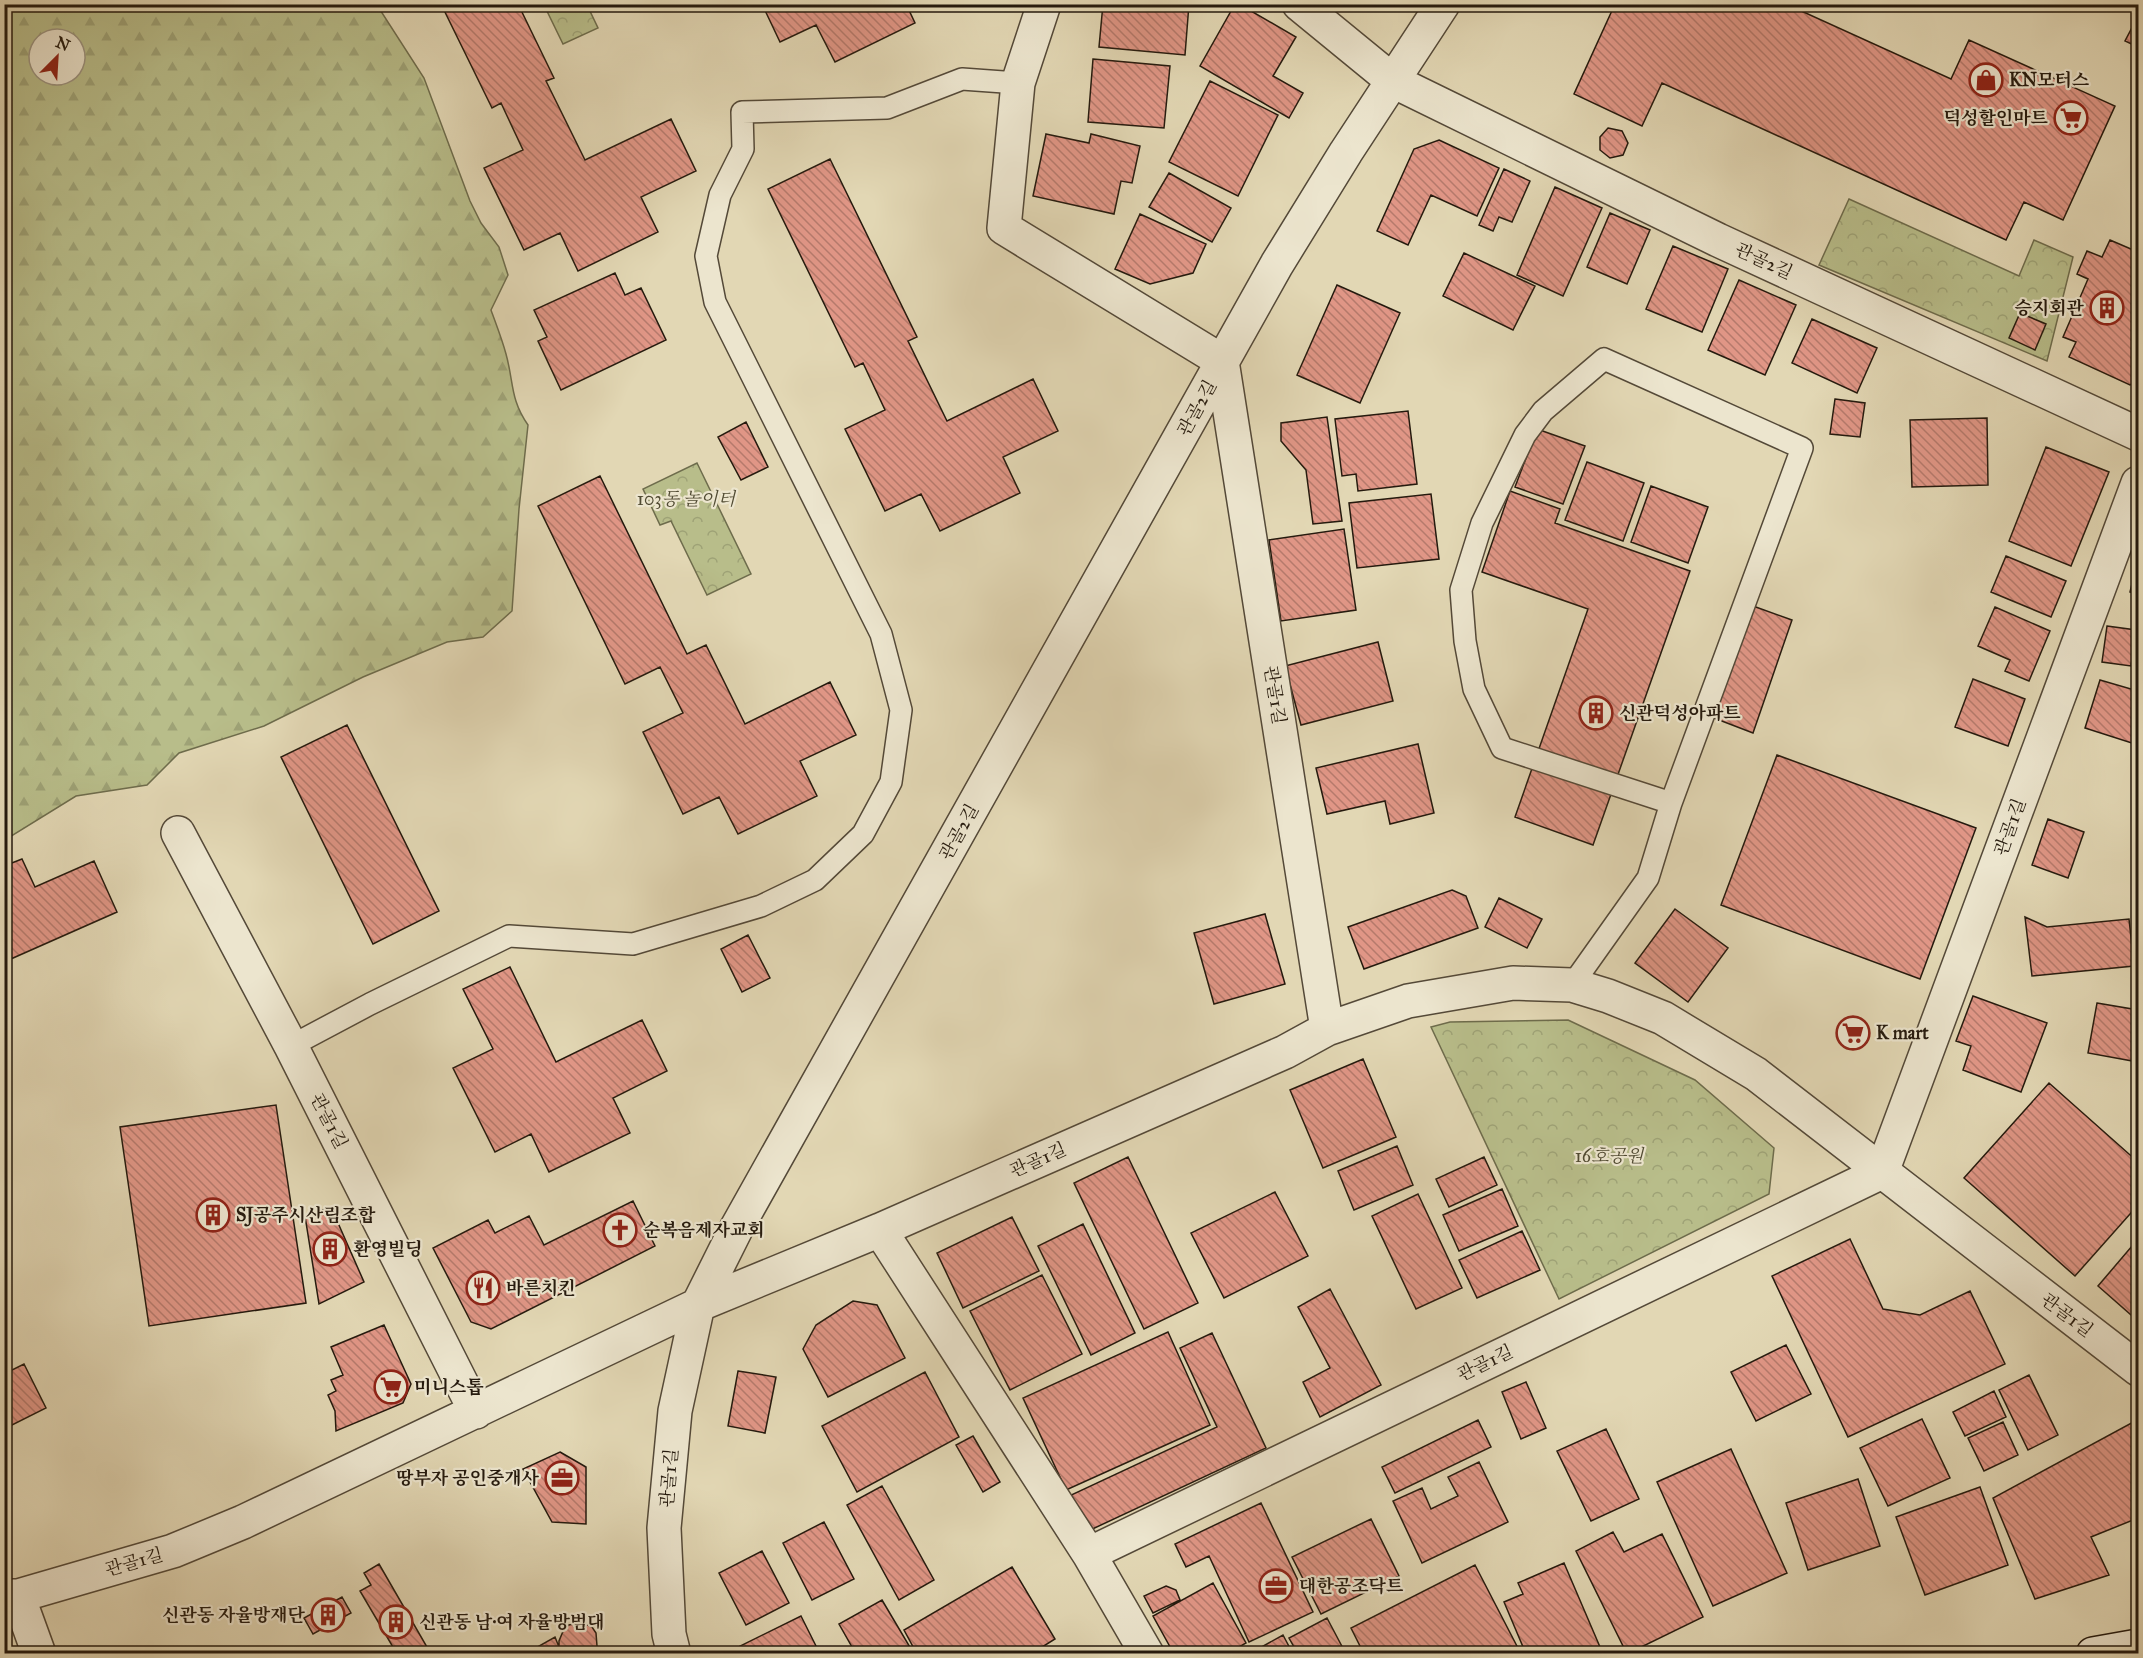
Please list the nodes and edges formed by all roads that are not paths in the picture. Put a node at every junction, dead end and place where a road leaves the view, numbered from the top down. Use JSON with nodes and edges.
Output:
{"nodes":[{"id":1,"x":1044,"y":4,"type":"edge"},
{"id":2,"x":1299,"y":4,"type":"edge"},
{"id":3,"x":1443,"y":4,"type":"edge"},
{"id":4,"x":1393,"y":81,"type":"junction"},
{"id":5,"x":1018,"y":83,"type":"junction"},
{"id":6,"x":1222,"y":361,"type":"junction"},
{"id":7,"x":2139,"y":434,"type":"edge"},
{"id":8,"x":2139,"y":483,"type":"edge"},
{"id":9,"x":1671,"y":803,"type":"junction"},
{"id":10,"x":178,"y":833,"type":"dead end"},
{"id":11,"x":1572,"y":985,"type":"junction"},
{"id":12,"x":1327,"y":1029,"type":"junction"},
{"id":13,"x":291,"y":1046,"type":"junction"},
{"id":14,"x":1882,"y":1172,"type":"junction"},
{"id":15,"x":880,"y":1230,"type":"junction"},
{"id":16,"x":698,"y":1305,"type":"junction"},
{"id":17,"x":2139,"y":1369,"type":"edge"},
{"id":18,"x":476,"y":1412,"type":"junction"},
{"id":19,"x":1089,"y":1554,"type":"junction"},
{"id":20,"x":11,"y":1596,"type":"edge"},
{"id":21,"x":2139,"y":1646,"type":"edge"},
{"id":22,"x":39,"y":1653,"type":"edge"},
{"id":23,"x":674,"y":1653,"type":"edge"},
{"id":24,"x":1147,"y":1653,"type":"edge"},
{"id":25,"x":2093,"y":1653,"type":"edge"}],
"edges":[{"from":1,"to":5,"type":"street","name":"관골2길"},
{"from":2,"to":4,"type":"street","name":"관골2길"},
{"from":3,"to":4,"type":"street","name":"관골2길"},
{"from":4,"to":6,"type":"street","name":"관골2길"},
{"from":4,"to":7,"type":"street","name":"관골2길"},
{"from":5,"to":6,"type":"street","name":"관골2길"},
{"from":5,"to":13,"type":"lane"},
{"from":6,"to":12,"type":"street","name":"관골1길"},
{"from":6,"to":16,"type":"street","name":"관골2길"},
{"from":8,"to":14,"type":"street","name":"관골1길"},
{"from":9,"to":9,"type":"lane"},
{"from":9,"to":11,"type":"lane"},
{"from":10,"to":13,"type":"street","name":"관골1길"},
{"from":11,"to":12,"type":"street","name":"관골1길"},
{"from":11,"to":14,"type":"street","name":"관골1길"},
{"from":12,"to":15,"type":"street","name":"관골1길"},
{"from":13,"to":18,"type":"street","name":"관골1길"},
{"from":14,"to":17,"type":"street","name":"관골1길"},
{"from":14,"to":19,"type":"street","name":"관골1길"},
{"from":15,"to":16,"type":"street","name":"관골1길"},
{"from":15,"to":19,"type":"street"},
{"from":16,"to":18,"type":"street","name":"관골1길"},
{"from":16,"to":23,"type":"street","name":"관골1길"},
{"from":18,"to":20,"type":"street","name":"관골1길"},
{"from":19,"to":24,"type":"street"},
{"from":20,"to":22,"type":"street","name":"관골1길"},
{"from":21,"to":25,"type":"street"}]}
